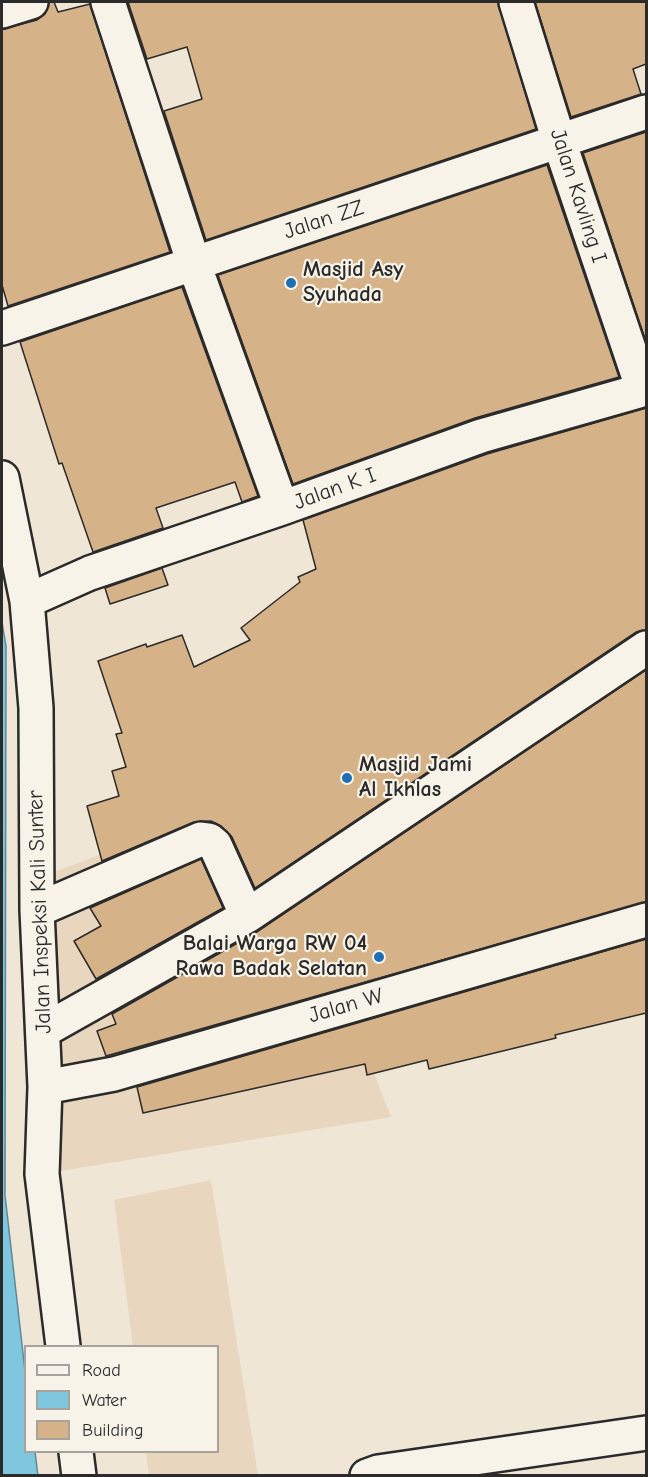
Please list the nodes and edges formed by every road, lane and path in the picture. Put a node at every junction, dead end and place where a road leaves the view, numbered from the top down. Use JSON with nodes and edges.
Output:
{"nodes":[{"id":1,"x":31,"y":2,"type":"edge"},
{"id":2,"x":108,"y":2,"type":"edge"},
{"id":3,"x":516,"y":2,"type":"edge"},
{"id":4,"x":2,"y":11,"type":"edge"},
{"id":5,"x":646,"y":112,"type":"edge"},
{"id":6,"x":559,"y":141,"type":"junction"},
{"id":7,"x":194,"y":264,"type":"junction"},
{"id":8,"x":2,"y":328,"type":"edge"},
{"id":9,"x":645,"y":389,"type":"edge"},
{"id":10,"x":2,"y":478,"type":"edge"},
{"id":11,"x":282,"y":508,"type":"junction"},
{"id":12,"x":27,"y":601,"type":"junction"},
{"id":13,"x":646,"y":648,"type":"edge"},
{"id":14,"x":37,"y":910,"type":"junction"},
{"id":15,"x":248,"y":916,"type":"junction"},
{"id":16,"x":646,"y":920,"type":"edge"},
{"id":17,"x":43,"y":1030,"type":"junction"},
{"id":18,"x":45,"y":1087,"type":"junction"},
{"id":19,"x":63,"y":1345,"type":"edge"},
{"id":20,"x":646,"y":1433,"type":"edge"},
{"id":21,"x":76,"y":1453,"type":"edge"},
{"id":22,"x":79,"y":1476,"type":"edge"},
{"id":23,"x":367,"y":1476,"type":"edge"}],
"edges":[{"from":1,"to":4,"type":"street"},
{"from":2,"to":7,"type":"street"},
{"from":3,"to":6,"type":"street","name":"Jalan Kavling I"},
{"from":5,"to":6,"type":"street","name":"Jalan ZZ"},
{"from":6,"to":7,"type":"street","name":"Jalan ZZ"},
{"from":6,"to":9,"type":"street","name":"Jalan Kavling I"},
{"from":7,"to":8,"type":"street","name":"Jalan ZZ"},
{"from":7,"to":11,"type":"street"},
{"from":9,"to":11,"type":"street","name":"Jalan K I"},
{"from":10,"to":12,"type":"street","name":"Jalan Inspeksi Kali Sunter"},
{"from":11,"to":12,"type":"street","name":"Jalan K I"},
{"from":12,"to":14,"type":"street","name":"Jalan Inspeksi Kali Sunter"},
{"from":13,"to":15,"type":"street"},
{"from":14,"to":15,"type":"street"},
{"from":14,"to":17,"type":"street","name":"Jalan Inspeksi Kali Sunter"},
{"from":15,"to":17,"type":"street"},
{"from":16,"to":18,"type":"street","name":"Jalan W"},
{"from":17,"to":18,"type":"street","name":"Jalan Inspeksi Kali Sunter"},
{"from":18,"to":19,"type":"street","name":"Jalan Inspeksi Kali Sunter"},
{"from":20,"to":23,"type":"street"},
{"from":21,"to":22,"type":"street"}]}
